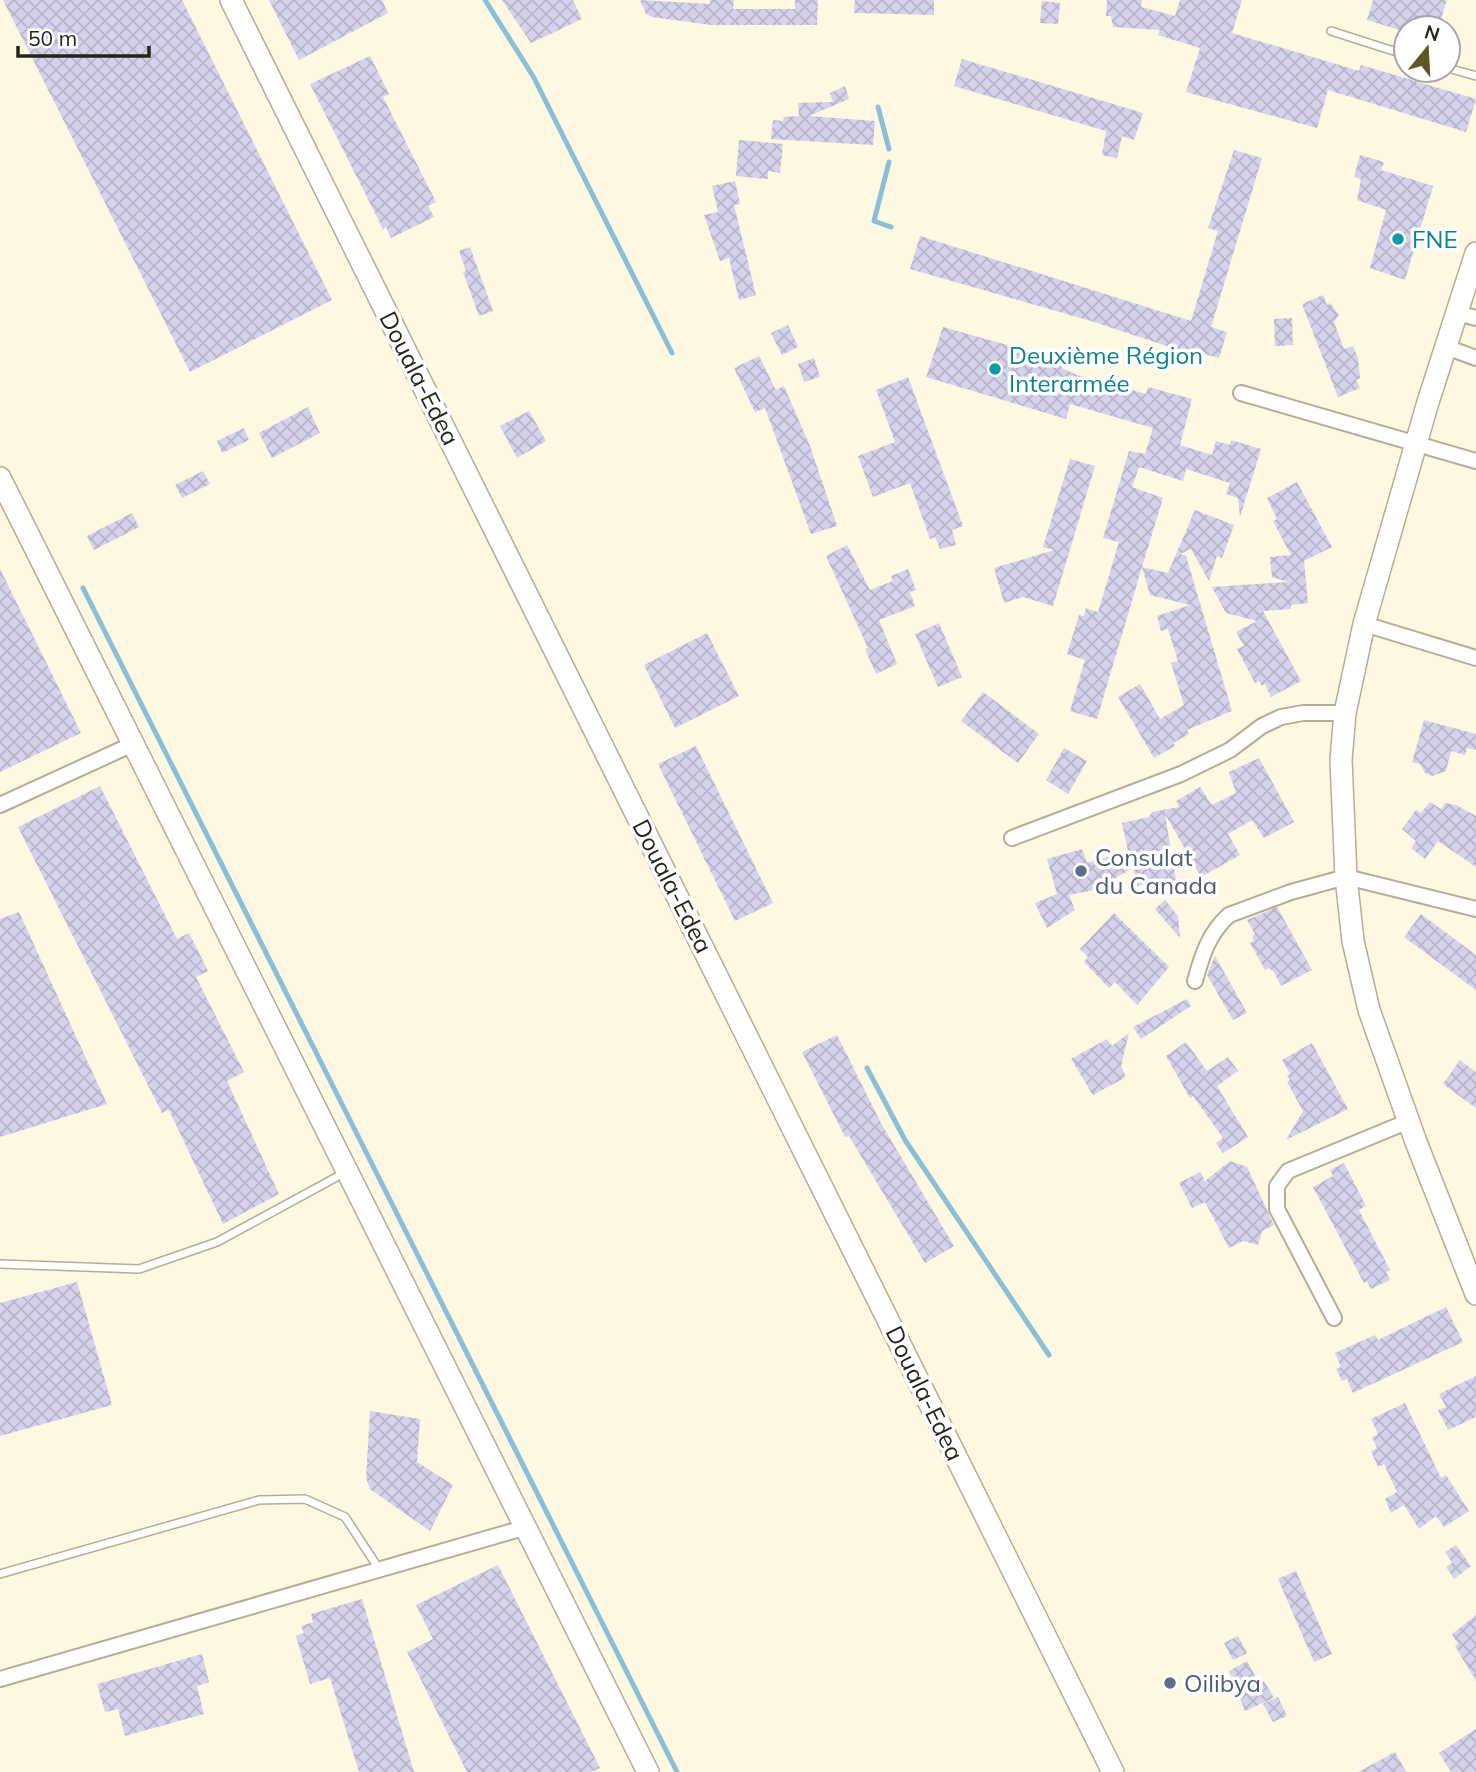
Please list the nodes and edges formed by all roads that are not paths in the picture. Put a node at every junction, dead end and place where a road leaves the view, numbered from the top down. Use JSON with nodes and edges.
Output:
{"nodes":[{"id":1,"x":231,"y":0,"type":"edge"},
{"id":2,"x":1331,"y":31,"type":"dead end"},
{"id":3,"x":1392,"y":51,"type":"edge"},
{"id":4,"x":1476,"y":253,"type":"edge"},
{"id":5,"x":1472,"y":278,"type":"edge"},
{"id":6,"x":1466,"y":315,"type":"edge"},
{"id":7,"x":1446,"y":348,"type":"junction"},
{"id":8,"x":1476,"y":358,"type":"edge"},
{"id":9,"x":1241,"y":393,"type":"dead end"},
{"id":10,"x":1416,"y":445,"type":"junction"},
{"id":11,"x":1476,"y":461,"type":"edge"},
{"id":12,"x":0,"y":478,"type":"edge"},
{"id":13,"x":1364,"y":624,"type":"junction"},
{"id":14,"x":1476,"y":658,"type":"edge"},
{"id":15,"x":1345,"y":713,"type":"junction"},
{"id":16,"x":133,"y":744,"type":"junction"},
{"id":17,"x":0,"y":805,"type":"edge"},
{"id":18,"x":1012,"y":838,"type":"dead end"},
{"id":19,"x":1346,"y":877,"type":"junction"},
{"id":20,"x":1476,"y":909,"type":"edge"},
{"id":21,"x":1195,"y":981,"type":"dead end"},
{"id":22,"x":1409,"y":1121,"type":"junction"},
{"id":23,"x":348,"y":1171,"type":"junction"},
{"id":24,"x":0,"y":1264,"type":"edge"},
{"id":25,"x":1476,"y":1294,"type":"edge"},
{"id":26,"x":1334,"y":1318,"type":"dead end"},
{"id":27,"x":527,"y":1527,"type":"junction"},
{"id":28,"x":379,"y":1569,"type":"junction"},
{"id":29,"x":0,"y":1574,"type":"edge"},
{"id":30,"x":0,"y":1679,"type":"edge"},
{"id":31,"x":649,"y":1772,"type":"edge"},
{"id":32,"x":1113,"y":1772,"type":"edge"}],
"edges":[{"from":1,"to":32,"type":"main road","name":"Douala-Edea"},
{"from":2,"to":3,"type":"lane"},
{"from":4,"to":5,"type":"main road"},
{"from":5,"to":6,"type":"main road"},
{"from":6,"to":7,"type":"main road"},
{"from":7,"to":8,"type":"street"},
{"from":7,"to":10,"type":"main road"},
{"from":9,"to":10,"type":"street"},
{"from":10,"to":11,"type":"street"},
{"from":10,"to":13,"type":"main road"},
{"from":12,"to":16,"type":"main road"},
{"from":13,"to":14,"type":"street"},
{"from":13,"to":15,"type":"main road"},
{"from":15,"to":18,"type":"street"},
{"from":15,"to":19,"type":"main road"},
{"from":16,"to":17,"type":"street"},
{"from":16,"to":23,"type":"main road"},
{"from":19,"to":20,"type":"street"},
{"from":19,"to":21,"type":"street"},
{"from":19,"to":22,"type":"main road"},
{"from":22,"to":25,"type":"main road"},
{"from":22,"to":26,"type":"street"},
{"from":23,"to":24,"type":"lane"},
{"from":23,"to":27,"type":"main road"},
{"from":27,"to":28,"type":"street"},
{"from":27,"to":31,"type":"main road"},
{"from":28,"to":29,"type":"lane"},
{"from":28,"to":30,"type":"street"}]}
